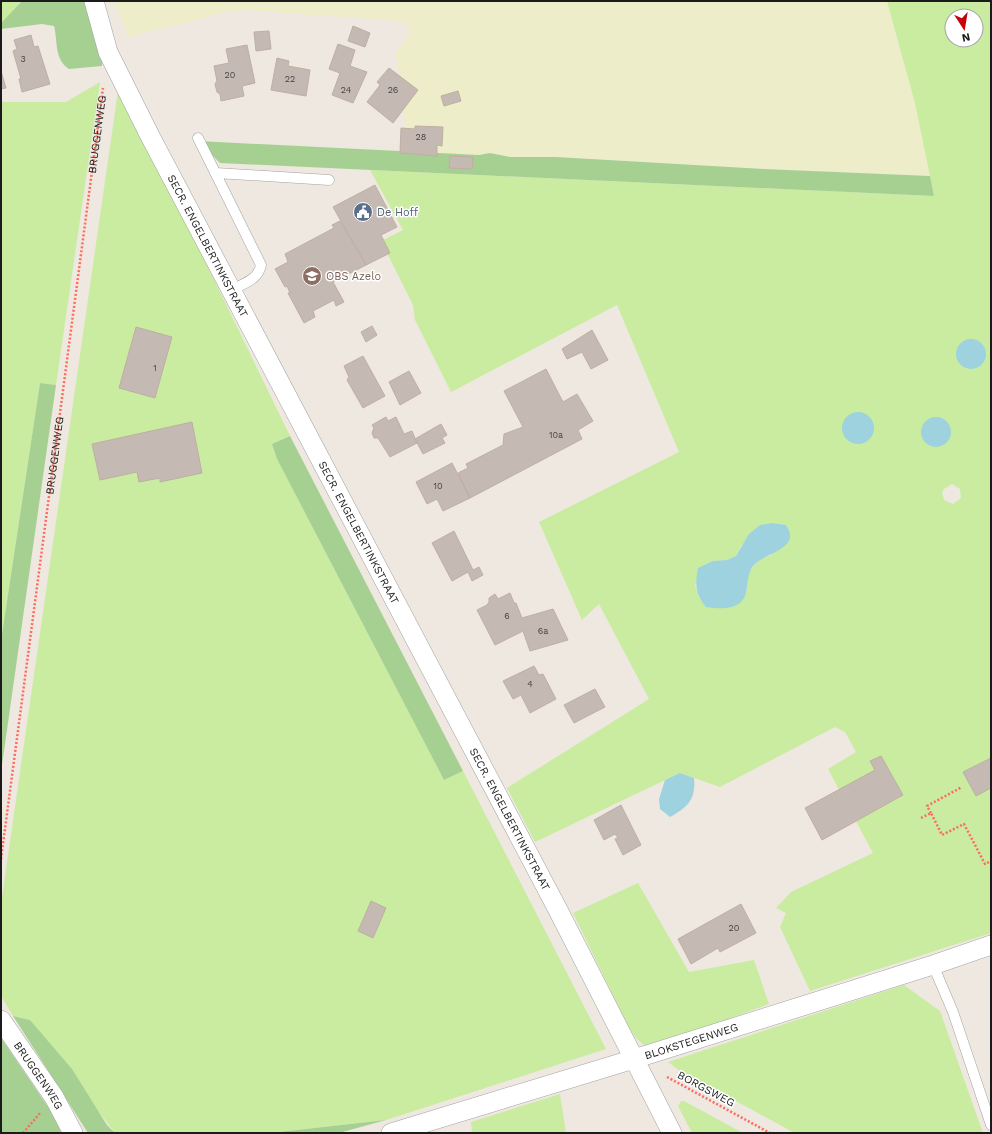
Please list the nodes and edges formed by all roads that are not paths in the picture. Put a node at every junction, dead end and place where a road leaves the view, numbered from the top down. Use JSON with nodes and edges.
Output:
{"nodes":[{"id":1,"x":94,"y":1,"type":"edge"},
{"id":2,"x":198,"y":138,"type":"dead end"},
{"id":3,"x":216,"y":173,"type":"junction"},
{"id":4,"x":329,"y":180,"type":"dead end"},
{"id":5,"x":232,"y":290,"type":"junction"},
{"id":6,"x":991,"y":945,"type":"edge"},
{"id":7,"x":933,"y":965,"type":"junction"},
{"id":8,"x":1,"y":1020,"type":"edge"},
{"id":9,"x":634,"y":1059,"type":"junction"},
{"id":10,"x":991,"y":1125,"type":"edge"},
{"id":11,"x":73,"y":1133,"type":"edge"},
{"id":12,"x":390,"y":1133,"type":"edge"},
{"id":13,"x":672,"y":1133,"type":"edge"}],
"edges":[{"from":1,"to":5,"type":"street","name":"SECR. ENGELBERTINKSTRAAT"},
{"from":2,"to":3,"type":"lane"},
{"from":3,"to":4,"type":"lane"},
{"from":3,"to":5,"type":"lane"},
{"from":5,"to":9,"type":"street","name":"SECR. ENGELBERTINKSTRAAT"},
{"from":6,"to":7,"type":"street","name":"BLOKSTEGENWEG"},
{"from":7,"to":9,"type":"street","name":"BLOKSTEGENWEG"},
{"from":7,"to":10,"type":"lane"},
{"from":8,"to":11,"type":"street","name":"BRUGGENWEG"},
{"from":9,"to":12,"type":"street","name":"BLOKSTEGENWEG"},
{"from":9,"to":13,"type":"street","name":"SECR. ENGELBERTINKSTRAAT"}]}
